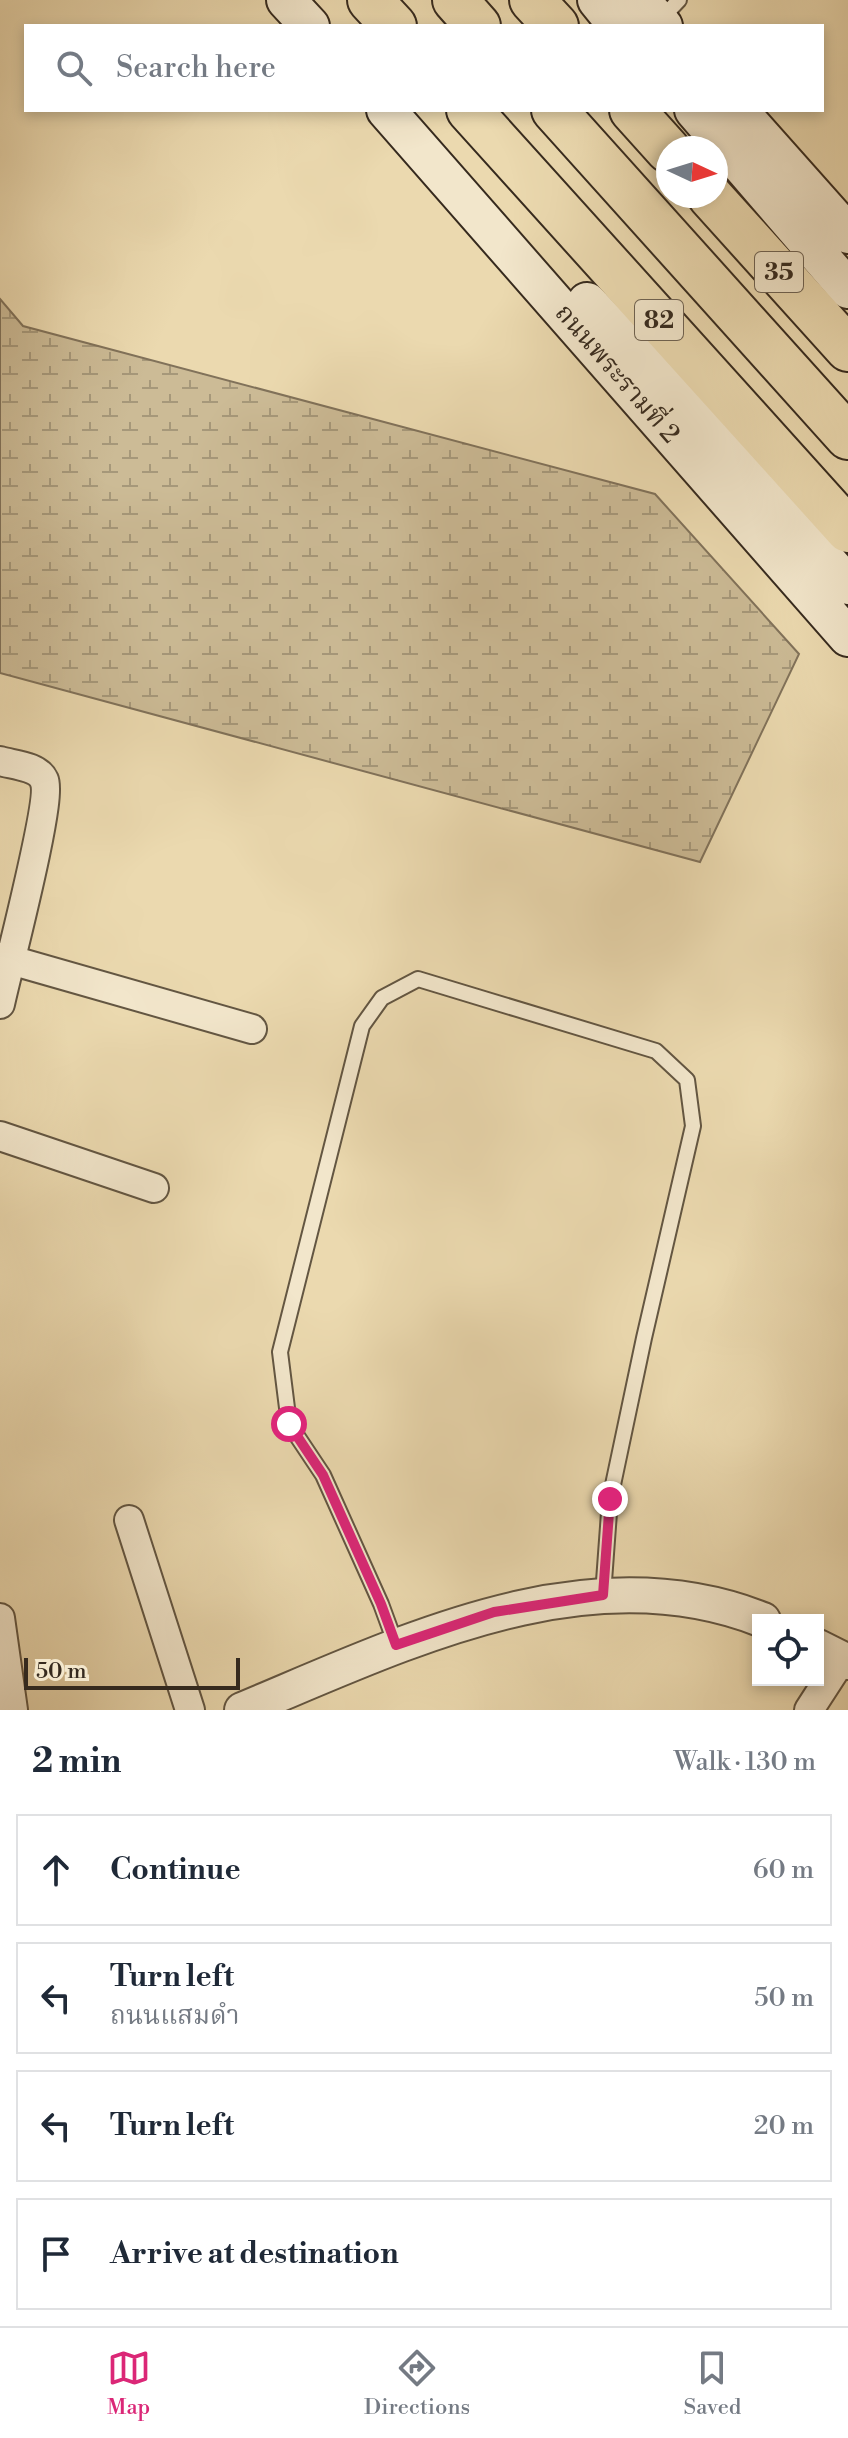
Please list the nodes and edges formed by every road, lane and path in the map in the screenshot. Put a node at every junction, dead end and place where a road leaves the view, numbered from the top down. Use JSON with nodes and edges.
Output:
{"nodes":[{"id":1,"x":286,"y":0,"type":"edge"},
{"id":2,"x":370,"y":0,"type":"edge"},
{"id":3,"x":382,"y":0,"type":"edge"},
{"id":4,"x":455,"y":0,"type":"edge"},
{"id":5,"x":532,"y":0,"type":"edge"},
{"id":6,"x":597,"y":0,"type":"edge"},
{"id":7,"x":308,"y":24,"type":"edge"},
{"id":8,"x":392,"y":24,"type":"edge"},
{"id":9,"x":403,"y":24,"type":"edge"},
{"id":10,"x":476,"y":24,"type":"edge"},
{"id":11,"x":554,"y":24,"type":"edge"},
{"id":12,"x":616,"y":24,"type":"edge"},
{"id":13,"x":388,"y":112,"type":"edge"},
{"id":14,"x":471,"y":112,"type":"edge"},
{"id":15,"x":483,"y":112,"type":"edge"},
{"id":16,"x":556,"y":112,"type":"edge"},
{"id":17,"x":634,"y":112,"type":"edge"},
{"id":18,"x":696,"y":112,"type":"edge"},
{"id":19,"x":740,"y":112,"type":"edge"},
{"id":20,"x":656,"y":137,"type":"edge"},
{"id":21,"x":417,"y":144,"type":"junction"},
{"id":22,"x":721,"y":208,"type":"edge"},
{"id":23,"x":848,"y":234,"type":"edge"},
{"id":24,"x":848,"y":289,"type":"edge"},
{"id":25,"x":848,"y":349,"type":"edge"},
{"id":26,"x":848,"y":437,"type":"edge"},
{"id":27,"x":848,"y":514,"type":"edge"},
{"id":28,"x":848,"y":530,"type":"edge"},
{"id":29,"x":848,"y":585,"type":"edge"},
{"id":30,"x":848,"y":637,"type":"edge"},
{"id":31,"x":0,"y":761,"type":"edge"},
{"id":32,"x":5,"y":958,"type":"edge"},
{"id":33,"x":0,"y":1004,"type":"edge"},
{"id":34,"x":252,"y":1029,"type":"dead end"},
{"id":35,"x":0,"y":1136,"type":"edge"},
{"id":36,"x":154,"y":1188,"type":"dead end"},
{"id":37,"x":129,"y":1520,"type":"dead end"},
{"id":38,"x":603,"y":1595,"type":"junction"},
{"id":39,"x":752,"y":1615,"type":"edge"},
{"id":40,"x":0,"y":1618,"type":"edge"},
{"id":41,"x":396,"y":1645,"type":"junction"},
{"id":42,"x":836,"y":1656,"type":"edge"},
{"id":43,"x":13,"y":1710,"type":"edge"},
{"id":44,"x":190,"y":1710,"type":"edge"},
{"id":45,"x":242,"y":1710,"type":"edge"},
{"id":46,"x":809,"y":1710,"type":"edge"}],
"edges":[{"from":1,"to":7,"type":"main road"},
{"from":2,"to":8,"type":"highway"},
{"from":3,"to":9,"type":"highway"},
{"from":4,"to":10,"type":"highway"},
{"from":5,"to":11,"type":"highway"},
{"from":6,"to":12,"type":"main road"},
{"from":13,"to":21,"type":"main road","name":"ถนนพระรามที่ 2"},
{"from":14,"to":28,"type":"highway","number":"82"},
{"from":15,"to":27,"type":"highway"},
{"from":16,"to":26,"type":"highway","number":"82"},
{"from":17,"to":20,"type":"highway"},
{"from":18,"to":24,"type":"main road"},
{"from":19,"to":23,"type":"main road"},
{"from":21,"to":29,"type":"main road"},
{"from":21,"to":30,"type":"main road","name":"ถนนพระรามที่ 2"},
{"from":22,"to":25,"type":"highway","number":"35"},
{"from":31,"to":32,"type":"street"},
{"from":32,"to":33,"type":"street"},
{"from":32,"to":34,"type":"street"},
{"from":35,"to":36,"type":"street"},
{"from":37,"to":44,"type":"street"},
{"from":38,"to":39,"type":"street"},
{"from":38,"to":41,"type":"street"},
{"from":38,"to":41,"type":"lane"},
{"from":40,"to":43,"type":"street"},
{"from":41,"to":45,"type":"street"},
{"from":42,"to":46,"type":"street"}]}
